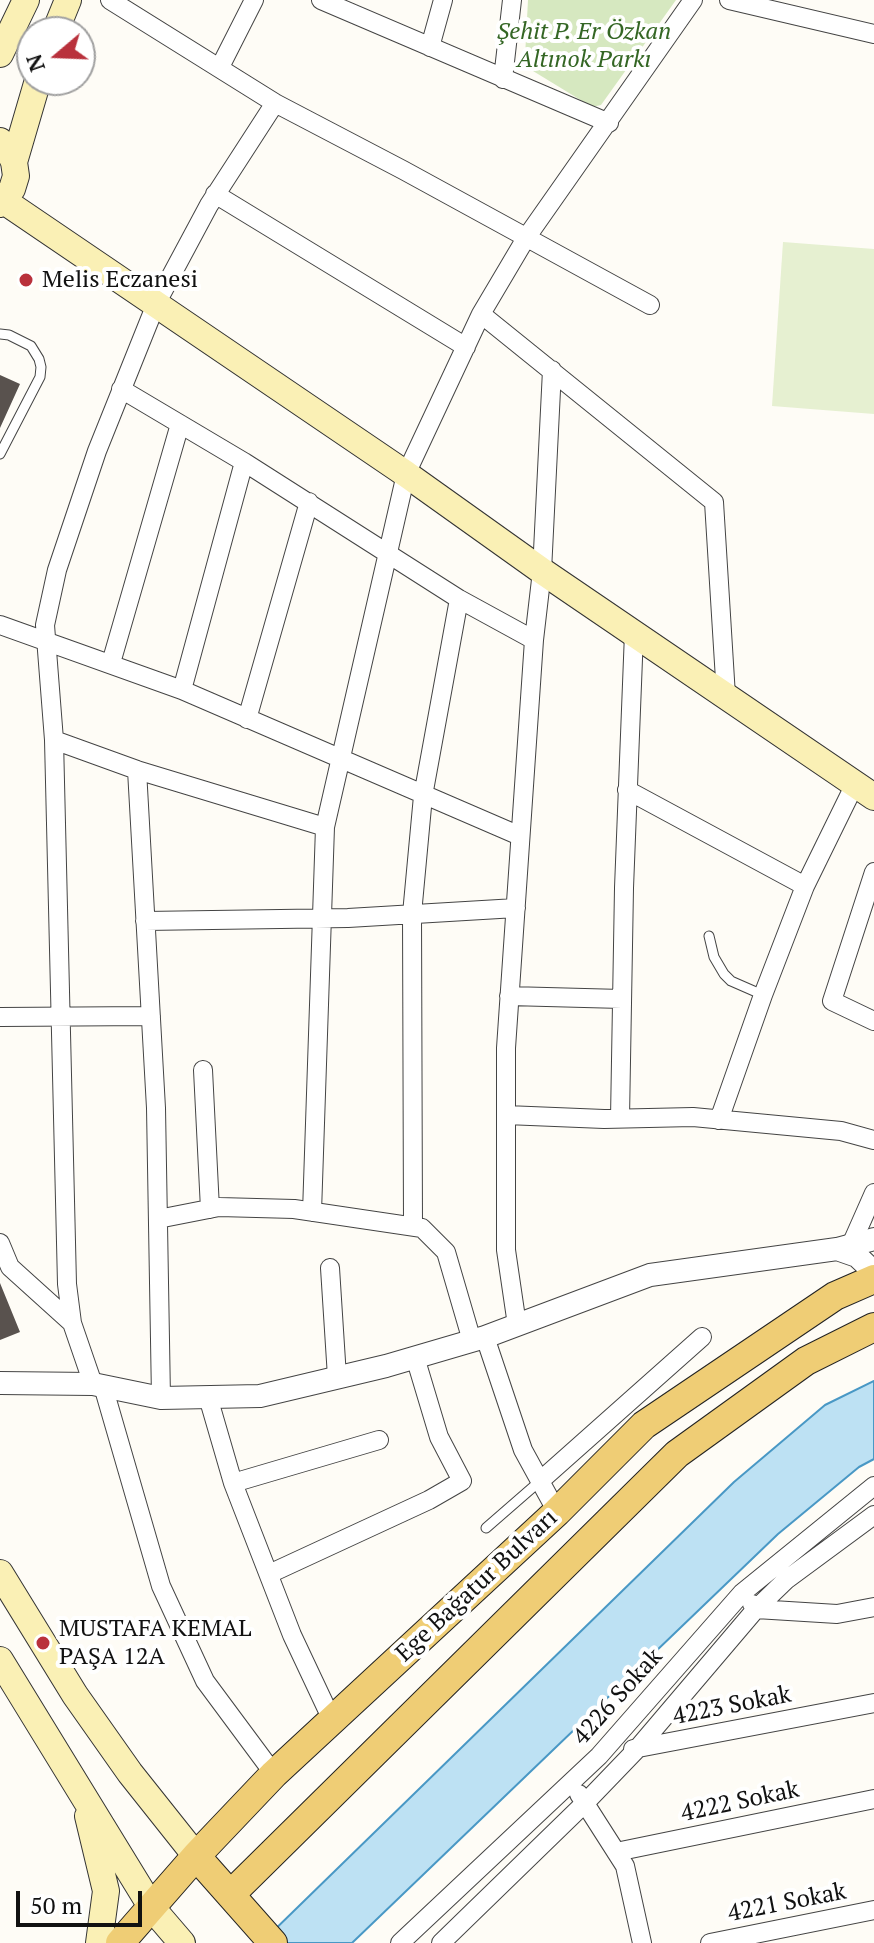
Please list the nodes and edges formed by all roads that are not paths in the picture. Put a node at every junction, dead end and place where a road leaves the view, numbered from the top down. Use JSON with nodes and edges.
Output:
{"nodes":[{"id":1,"x":26,"y":0,"type":"edge"},
{"id":2,"x":110,"y":0,"type":"edge"},
{"id":3,"x":254,"y":0,"type":"edge"},
{"id":4,"x":321,"y":0,"type":"edge"},
{"id":5,"x":443,"y":0,"type":"edge"},
{"id":6,"x":512,"y":0,"type":"edge"},
{"id":7,"x":693,"y":0,"type":"edge"},
{"id":8,"x":729,"y":0,"type":"edge"},
{"id":9,"x":874,"y":34,"type":"edge"},
{"id":10,"x":2,"y":45,"type":"edge"},
{"id":11,"x":430,"y":47,"type":"junction"},
{"id":12,"x":220,"y":67,"type":"junction"},
{"id":13,"x":503,"y":79,"type":"junction"},
{"id":14,"x":31,"y":96,"type":"edge"},
{"id":15,"x":275,"y":103,"type":"junction"},
{"id":16,"x":609,"y":123,"type":"junction"},
{"id":17,"x":7,"y":151,"type":"edge"},
{"id":18,"x":215,"y":194,"type":"junction"},
{"id":19,"x":2,"y":203,"type":"edge"},
{"id":20,"x":526,"y":238,"type":"junction"},
{"id":21,"x":156,"y":304,"type":"junction"},
{"id":22,"x":650,"y":305,"type":"dead end"},
{"id":23,"x":481,"y":314,"type":"junction"},
{"id":24,"x":0,"y":334,"type":"edge"},
{"id":25,"x":466,"y":347,"type":"junction"},
{"id":26,"x":552,"y":370,"type":"junction"},
{"id":27,"x":121,"y":389,"type":"junction"},
{"id":28,"x":180,"y":424,"type":"junction"},
{"id":29,"x":0,"y":454,"type":"edge"},
{"id":30,"x":244,"y":462,"type":"junction"},
{"id":31,"x":406,"y":474,"type":"junction"},
{"id":32,"x":309,"y":502,"type":"junction"},
{"id":33,"x":390,"y":553,"type":"junction"},
{"id":34,"x":542,"y":571,"type":"junction"},
{"id":35,"x":459,"y":599,"type":"junction"},
{"id":36,"x":0,"y":625,"type":"edge"},
{"id":37,"x":634,"y":633,"type":"junction"},
{"id":38,"x":46,"y":639,"type":"junction"},
{"id":39,"x":534,"y":640,"type":"junction"},
{"id":40,"x":111,"y":663,"type":"junction"},
{"id":41,"x":182,"y":690,"type":"junction"},
{"id":42,"x":726,"y":696,"type":"junction"},
{"id":43,"x":247,"y":719,"type":"junction"},
{"id":44,"x":54,"y":740,"type":"junction"},
{"id":45,"x":340,"y":759,"type":"junction"},
{"id":46,"x":137,"y":770,"type":"junction"},
{"id":47,"x":627,"y":790,"type":"junction"},
{"id":48,"x":864,"y":791,"type":"edge"},
{"id":49,"x":423,"y":796,"type":"junction"},
{"id":50,"x":325,"y":827,"type":"junction"},
{"id":51,"x":520,"y":836,"type":"junction"},
{"id":52,"x":874,"y":872,"type":"edge"},
{"id":53,"x":805,"y":886,"type":"junction"},
{"id":54,"x":516,"y":908,"type":"junction"},
{"id":55,"x":412,"y":914,"type":"junction"},
{"id":56,"x":323,"y":918,"type":"junction"},
{"id":57,"x":145,"y":921,"type":"junction"},
{"id":58,"x":709,"y":936,"type":"dead end"},
{"id":59,"x":763,"y":995,"type":"junction"},
{"id":60,"x":509,"y":996,"type":"junction"},
{"id":61,"x":622,"y":999,"type":"junction"},
{"id":62,"x":151,"y":1016,"type":"junction"},
{"id":63,"x":0,"y":1017,"type":"edge"},
{"id":64,"x":60,"y":1017,"type":"junction"},
{"id":65,"x":874,"y":1021,"type":"edge"},
{"id":66,"x":203,"y":1070,"type":"dead end"},
{"id":67,"x":506,"y":1115,"type":"junction"},
{"id":68,"x":620,"y":1118,"type":"junction"},
{"id":69,"x":719,"y":1120,"type":"junction"},
{"id":70,"x":874,"y":1140,"type":"edge"},
{"id":71,"x":874,"y":1193,"type":"edge"},
{"id":72,"x":210,"y":1209,"type":"junction"},
{"id":73,"x":312,"y":1212,"type":"junction"},
{"id":74,"x":158,"y":1219,"type":"junction"},
{"id":75,"x":413,"y":1226,"type":"junction"},
{"id":76,"x":874,"y":1239,"type":"edge"},
{"id":77,"x":0,"y":1243,"type":"edge"},
{"id":78,"x":844,"y":1247,"type":"junction"},
{"id":79,"x":330,"y":1268,"type":"dead end"},
{"id":80,"x":874,"y":1272,"type":"edge"},
{"id":81,"x":874,"y":1279,"type":"edge"},
{"id":82,"x":72,"y":1323,"type":"junction"},
{"id":83,"x":517,"y":1325,"type":"junction"},
{"id":84,"x":874,"y":1327,"type":"edge"},
{"id":85,"x":702,"y":1337,"type":"dead end"},
{"id":86,"x":478,"y":1339,"type":"junction"},
{"id":87,"x":415,"y":1357,"type":"junction"},
{"id":88,"x":337,"y":1377,"type":"junction"},
{"id":89,"x":0,"y":1383,"type":"edge"},
{"id":90,"x":98,"y":1385,"type":"junction"},
{"id":91,"x":208,"y":1397,"type":"junction"},
{"id":92,"x":161,"y":1398,"type":"junction"},
{"id":93,"x":379,"y":1440,"type":"dead end"},
{"id":94,"x":540,"y":1481,"type":"junction"},
{"id":95,"x":233,"y":1483,"type":"junction"},
{"id":96,"x":874,"y":1486,"type":"edge"},
{"id":97,"x":557,"y":1512,"type":"junction"},
{"id":98,"x":874,"y":1515,"type":"edge"},
{"id":99,"x":486,"y":1528,"type":"dead end"},
{"id":100,"x":0,"y":1573,"type":"edge"},
{"id":101,"x":269,"y":1574,"type":"junction"},
{"id":102,"x":742,"y":1593,"type":"junction"},
{"id":103,"x":874,"y":1607,"type":"edge"},
{"id":104,"x":756,"y":1609,"type":"junction"},
{"id":105,"x":0,"y":1660,"type":"edge"},
{"id":106,"x":874,"y":1703,"type":"edge"},
{"id":107,"x":332,"y":1720,"type":"junction"},
{"id":108,"x":637,"y":1749,"type":"junction"},
{"id":109,"x":599,"y":1756,"type":"junction"},
{"id":110,"x":274,"y":1774,"type":"junction"},
{"id":111,"x":572,"y":1782,"type":"junction"},
{"id":112,"x":83,"y":1793,"type":"junction"},
{"id":113,"x":874,"y":1799,"type":"edge"},
{"id":114,"x":585,"y":1803,"type":"junction"},
{"id":115,"x":616,"y":1852,"type":"junction"},
{"id":116,"x":196,"y":1856,"type":"junction"},
{"id":117,"x":231,"y":1894,"type":"junction"},
{"id":118,"x":152,"y":1908,"type":"junction"},
{"id":119,"x":874,"y":1910,"type":"edge"},
{"id":120,"x":99,"y":1943,"type":"edge"},
{"id":121,"x":120,"y":1943,"type":"edge"},
{"id":122,"x":182,"y":1943,"type":"edge"},
{"id":123,"x":273,"y":1943,"type":"edge"},
{"id":124,"x":400,"y":1943,"type":"edge"},
{"id":125,"x":441,"y":1943,"type":"edge"},
{"id":126,"x":642,"y":1943,"type":"edge"},
{"id":127,"x":710,"y":1943,"type":"edge"}],
"edges":[{"from":1,"to":10,"type":"main road"},
{"from":2,"to":12,"type":"street"},
{"from":3,"to":12,"type":"street"},
{"from":4,"to":11,"type":"street"},
{"from":5,"to":11,"type":"street"},
{"from":6,"to":13,"type":"street"},
{"from":7,"to":16,"type":"street"},
{"from":8,"to":9,"type":"street"},
{"from":11,"to":13,"type":"street"},
{"from":12,"to":15,"type":"street"},
{"from":13,"to":16,"type":"street"},
{"from":14,"to":17,"type":"main road"},
{"from":15,"to":18,"type":"street"},
{"from":15,"to":20,"type":"street"},
{"from":16,"to":20,"type":"street"},
{"from":17,"to":19,"type":"main road"},
{"from":18,"to":21,"type":"street"},
{"from":18,"to":25,"type":"street"},
{"from":19,"to":21,"type":"main road"},
{"from":20,"to":22,"type":"street"},
{"from":20,"to":23,"type":"street"},
{"from":21,"to":27,"type":"street"},
{"from":21,"to":31,"type":"main road"},
{"from":23,"to":25,"type":"street"},
{"from":23,"to":26,"type":"street"},
{"from":24,"to":29,"type":"lane"},
{"from":25,"to":31,"type":"street"},
{"from":26,"to":34,"type":"street"},
{"from":26,"to":42,"type":"street"},
{"from":27,"to":28,"type":"street"},
{"from":27,"to":38,"type":"street"},
{"from":28,"to":30,"type":"street"},
{"from":28,"to":40,"type":"street"},
{"from":30,"to":32,"type":"street"},
{"from":30,"to":41,"type":"street"},
{"from":31,"to":33,"type":"street"},
{"from":31,"to":34,"type":"main road"},
{"from":32,"to":33,"type":"street"},
{"from":32,"to":43,"type":"street"},
{"from":33,"to":35,"type":"street"},
{"from":33,"to":45,"type":"street"},
{"from":34,"to":37,"type":"main road"},
{"from":34,"to":39,"type":"street"},
{"from":35,"to":39,"type":"street"},
{"from":35,"to":49,"type":"street"},
{"from":36,"to":38,"type":"street"},
{"from":37,"to":42,"type":"main road"},
{"from":37,"to":47,"type":"street"},
{"from":38,"to":40,"type":"street"},
{"from":38,"to":44,"type":"street"},
{"from":39,"to":51,"type":"street"},
{"from":40,"to":41,"type":"street"},
{"from":41,"to":43,"type":"street"},
{"from":42,"to":48,"type":"main road"},
{"from":43,"to":45,"type":"street"},
{"from":44,"to":46,"type":"street"},
{"from":44,"to":64,"type":"street"},
{"from":45,"to":49,"type":"street"},
{"from":45,"to":50,"type":"street"},
{"from":46,"to":50,"type":"street"},
{"from":46,"to":57,"type":"street"},
{"from":47,"to":53,"type":"street"},
{"from":47,"to":61,"type":"street"},
{"from":48,"to":53,"type":"street"},
{"from":49,"to":51,"type":"street"},
{"from":49,"to":55,"type":"street"},
{"from":50,"to":56,"type":"street"},
{"from":51,"to":54,"type":"street"},
{"from":52,"to":65,"type":"street"},
{"from":53,"to":59,"type":"street"},
{"from":54,"to":55,"type":"street"},
{"from":54,"to":60,"type":"street"},
{"from":55,"to":56,"type":"street"},
{"from":55,"to":75,"type":"street"},
{"from":56,"to":57,"type":"street"},
{"from":56,"to":73,"type":"street"},
{"from":57,"to":62,"type":"street"},
{"from":58,"to":59,"type":"lane"},
{"from":59,"to":69,"type":"street"},
{"from":60,"to":61,"type":"street"},
{"from":60,"to":67,"type":"street"},
{"from":61,"to":68,"type":"street"},
{"from":62,"to":64,"type":"street"},
{"from":62,"to":74,"type":"street"},
{"from":63,"to":64,"type":"street"},
{"from":64,"to":82,"type":"street"},
{"from":66,"to":72,"type":"street"},
{"from":67,"to":68,"type":"street"},
{"from":67,"to":83,"type":"street"},
{"from":68,"to":69,"type":"street"},
{"from":69,"to":70,"type":"street"},
{"from":71,"to":78,"type":"street"},
{"from":72,"to":73,"type":"street"},
{"from":72,"to":74,"type":"street"},
{"from":73,"to":75,"type":"street"},
{"from":74,"to":92,"type":"street"},
{"from":75,"to":86,"type":"street"},
{"from":76,"to":78,"type":"street"},
{"from":77,"to":82,"type":"street"},
{"from":78,"to":80,"type":"street"},
{"from":78,"to":83,"type":"street"},
{"from":79,"to":88,"type":"street"},
{"from":81,"to":97,"type":"main road","name":"Ege Bağatur Bulvarı"},
{"from":82,"to":90,"type":"street"},
{"from":83,"to":86,"type":"street"},
{"from":84,"to":117,"type":"main road","name":"Ege Bağatur Bulvarı"},
{"from":85,"to":94,"type":"street"},
{"from":86,"to":87,"type":"street"},
{"from":86,"to":94,"type":"street"},
{"from":87,"to":88,"type":"street"},
{"from":87,"to":101,"type":"street"},
{"from":88,"to":91,"type":"street"},
{"from":89,"to":90,"type":"street"},
{"from":90,"to":92,"type":"street"},
{"from":90,"to":110,"type":"street"},
{"from":91,"to":92,"type":"street"},
{"from":91,"to":95,"type":"street"},
{"from":93,"to":95,"type":"street"},
{"from":94,"to":97,"type":"street"},
{"from":94,"to":99,"type":"lane"},
{"from":95,"to":101,"type":"street"},
{"from":96,"to":102,"type":"street","name":"4226 Sokak"},
{"from":97,"to":107,"type":"main road","name":"Ege Bağatur Bulvarı"},
{"from":98,"to":104,"type":"street"},
{"from":100,"to":116,"type":"main road"},
{"from":101,"to":107,"type":"street"},
{"from":102,"to":104,"type":"street"},
{"from":102,"to":109,"type":"street","name":"4226 Sokak"},
{"from":103,"to":104,"type":"street"},
{"from":104,"to":108,"type":"street"},
{"from":105,"to":112,"type":"main road"},
{"from":106,"to":108,"type":"street","name":"4223 Sokak"},
{"from":107,"to":110,"type":"main road","name":"Ege Bağatur Bulvarı"},
{"from":108,"to":109,"type":"street","name":"4223 Sokak"},
{"from":108,"to":114,"type":"street"},
{"from":109,"to":111,"type":"street","name":"4226 Sokak"},
{"from":110,"to":116,"type":"main road","name":"Ege Bağatur Bulvarı"},
{"from":111,"to":114,"type":"street"},
{"from":111,"to":124,"type":"street","name":"4226 Sokak"},
{"from":112,"to":118,"type":"main road"},
{"from":112,"to":120,"type":"main road"},
{"from":113,"to":115,"type":"street","name":"4222 Sokak"},
{"from":114,"to":115,"type":"street"},
{"from":114,"to":125,"type":"street"},
{"from":115,"to":126,"type":"street"},
{"from":116,"to":117,"type":"main road"},
{"from":116,"to":118,"type":"main road","name":"Ege Bağatur Bulvarı"},
{"from":117,"to":123,"type":"main road"},
{"from":118,"to":121,"type":"main road","name":"Ege Bağatur Bulvarı"},
{"from":118,"to":122,"type":"main road"},
{"from":119,"to":127,"type":"street","name":"4221 Sokak"}]}
